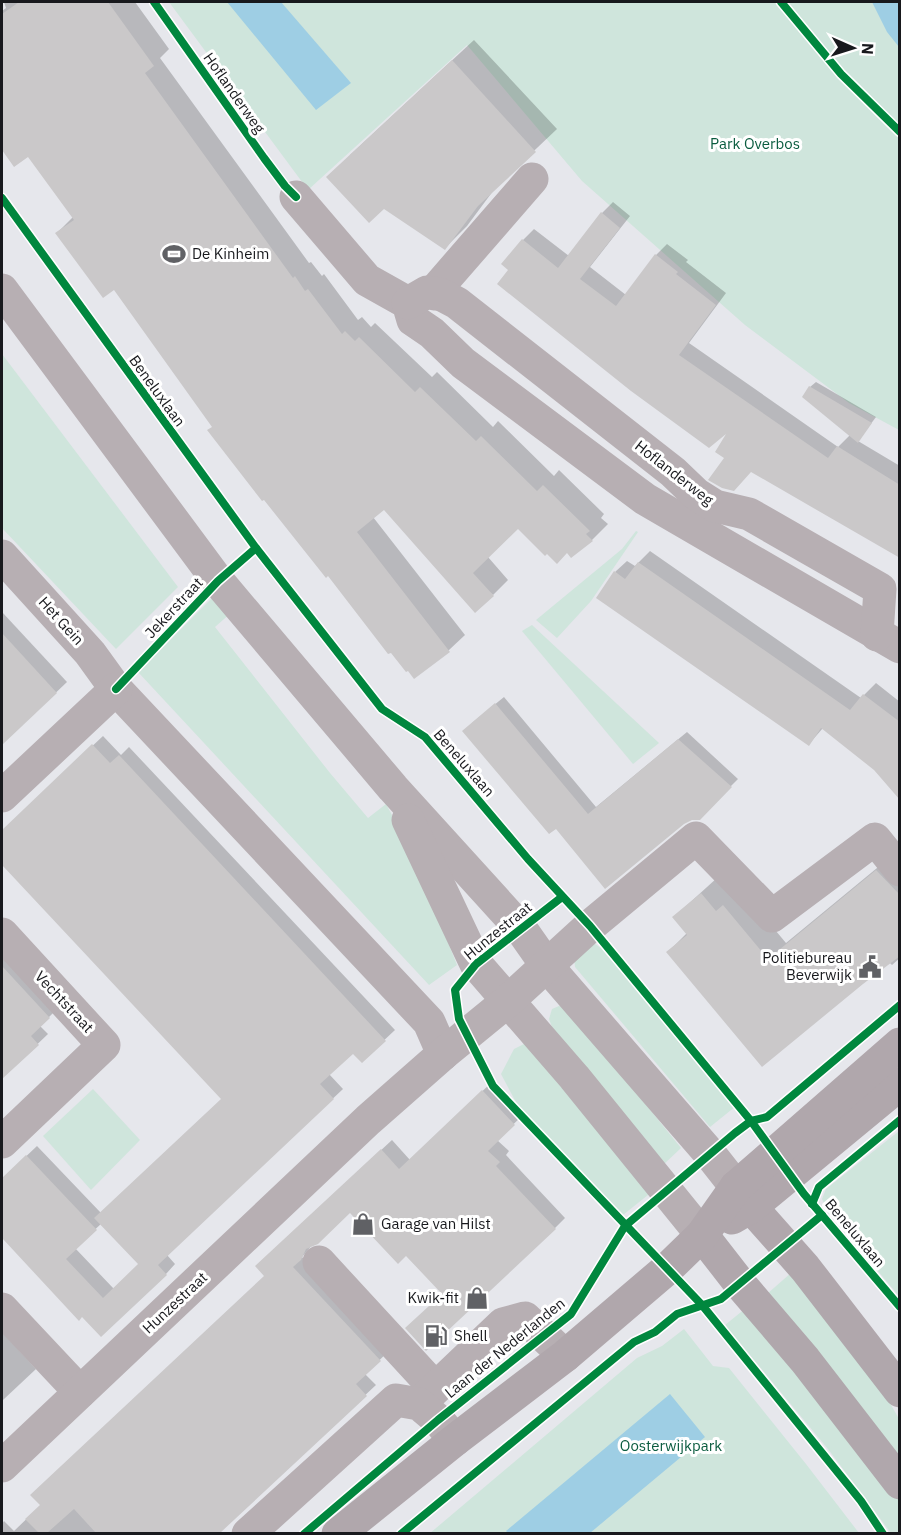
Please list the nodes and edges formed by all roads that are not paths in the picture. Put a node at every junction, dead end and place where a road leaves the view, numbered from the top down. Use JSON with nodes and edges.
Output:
{"nodes":[{"id":1,"x":532,"y":179,"type":"dead end"},
{"id":2,"x":296,"y":197,"type":"dead end"},
{"id":3,"x":2,"y":290,"type":"edge"},
{"id":4,"x":431,"y":299,"type":"junction"},
{"id":5,"x":2,"y":556,"type":"edge"},
{"id":6,"x":888,"y":641,"type":"edge"},
{"id":7,"x":116,"y":689,"type":"junction"},
{"id":8,"x":393,"y":788,"type":"junction"},
{"id":9,"x":2,"y":796,"type":"edge"},
{"id":10,"x":900,"y":870,"type":"edge"},
{"id":11,"x":2,"y":934,"type":"edge"},
{"id":12,"x":547,"y":966,"type":"junction"},
{"id":13,"x":509,"y":1000,"type":"junction"},
{"id":14,"x":900,"y":1044,"type":"edge"},
{"id":15,"x":443,"y":1054,"type":"junction"},
{"id":16,"x":900,"y":1084,"type":"edge"},
{"id":17,"x":2,"y":1142,"type":"edge"},
{"id":18,"x":743,"y":1197,"type":"junction"},
{"id":19,"x":702,"y":1235,"type":"junction"},
{"id":20,"x":319,"y":1262,"type":"dead end"},
{"id":21,"x":2,"y":1310,"type":"edge"},
{"id":22,"x":565,"y":1356,"type":"junction"},
{"id":23,"x":900,"y":1391,"type":"edge"},
{"id":24,"x":80,"y":1392,"type":"junction"},
{"id":25,"x":427,"y":1396,"type":"junction"},
{"id":26,"x":455,"y":1440,"type":"junction"},
{"id":27,"x":2,"y":1466,"type":"edge"},
{"id":28,"x":900,"y":1483,"type":"edge"},
{"id":29,"x":248,"y":1533,"type":"edge"},
{"id":30,"x":338,"y":1533,"type":"edge"}],
"edges":[{"from":1,"to":4,"type":"street"},
{"from":2,"to":4,"type":"street","name":"Hoflanderweg"},
{"from":3,"to":8,"type":"street"},
{"from":4,"to":6,"type":"street","name":"Hoflanderweg"},
{"from":4,"to":6,"type":"street","name":"Hoflanderweg"},
{"from":5,"to":7,"type":"street","name":"Het Gein"},
{"from":7,"to":9,"type":"street"},
{"from":7,"to":15,"type":"street"},
{"from":8,"to":12,"type":"street"},
{"from":8,"to":13,"type":"street"},
{"from":10,"to":12,"type":"street","name":"Hunzestraat"},
{"from":11,"to":17,"type":"street","name":"Vechtstraat"},
{"from":12,"to":13,"type":"street","name":"Hunzestraat"},
{"from":12,"to":18,"type":"street"},
{"from":13,"to":15,"type":"street","name":"Hunzestraat"},
{"from":13,"to":19,"type":"street"},
{"from":14,"to":18,"type":"main road"},
{"from":15,"to":24,"type":"street","name":"Hunzestraat"},
{"from":16,"to":18,"type":"main road"},
{"from":18,"to":19,"type":"main road"},
{"from":18,"to":23,"type":"main road"},
{"from":19,"to":22,"type":"main road"},
{"from":19,"to":28,"type":"main road"},
{"from":20,"to":25,"type":"street","name":"Laan der Nederlanden"},
{"from":21,"to":24,"type":"street"},
{"from":22,"to":25,"type":"street","name":"Laan der Nederlanden"},
{"from":22,"to":26,"type":"main road"},
{"from":24,"to":27,"type":"street","name":"Hunzestraat"},
{"from":25,"to":26,"type":"street","name":"Laan der Nederlanden"},
{"from":25,"to":29,"type":"street"},
{"from":26,"to":30,"type":"main road"}]}
